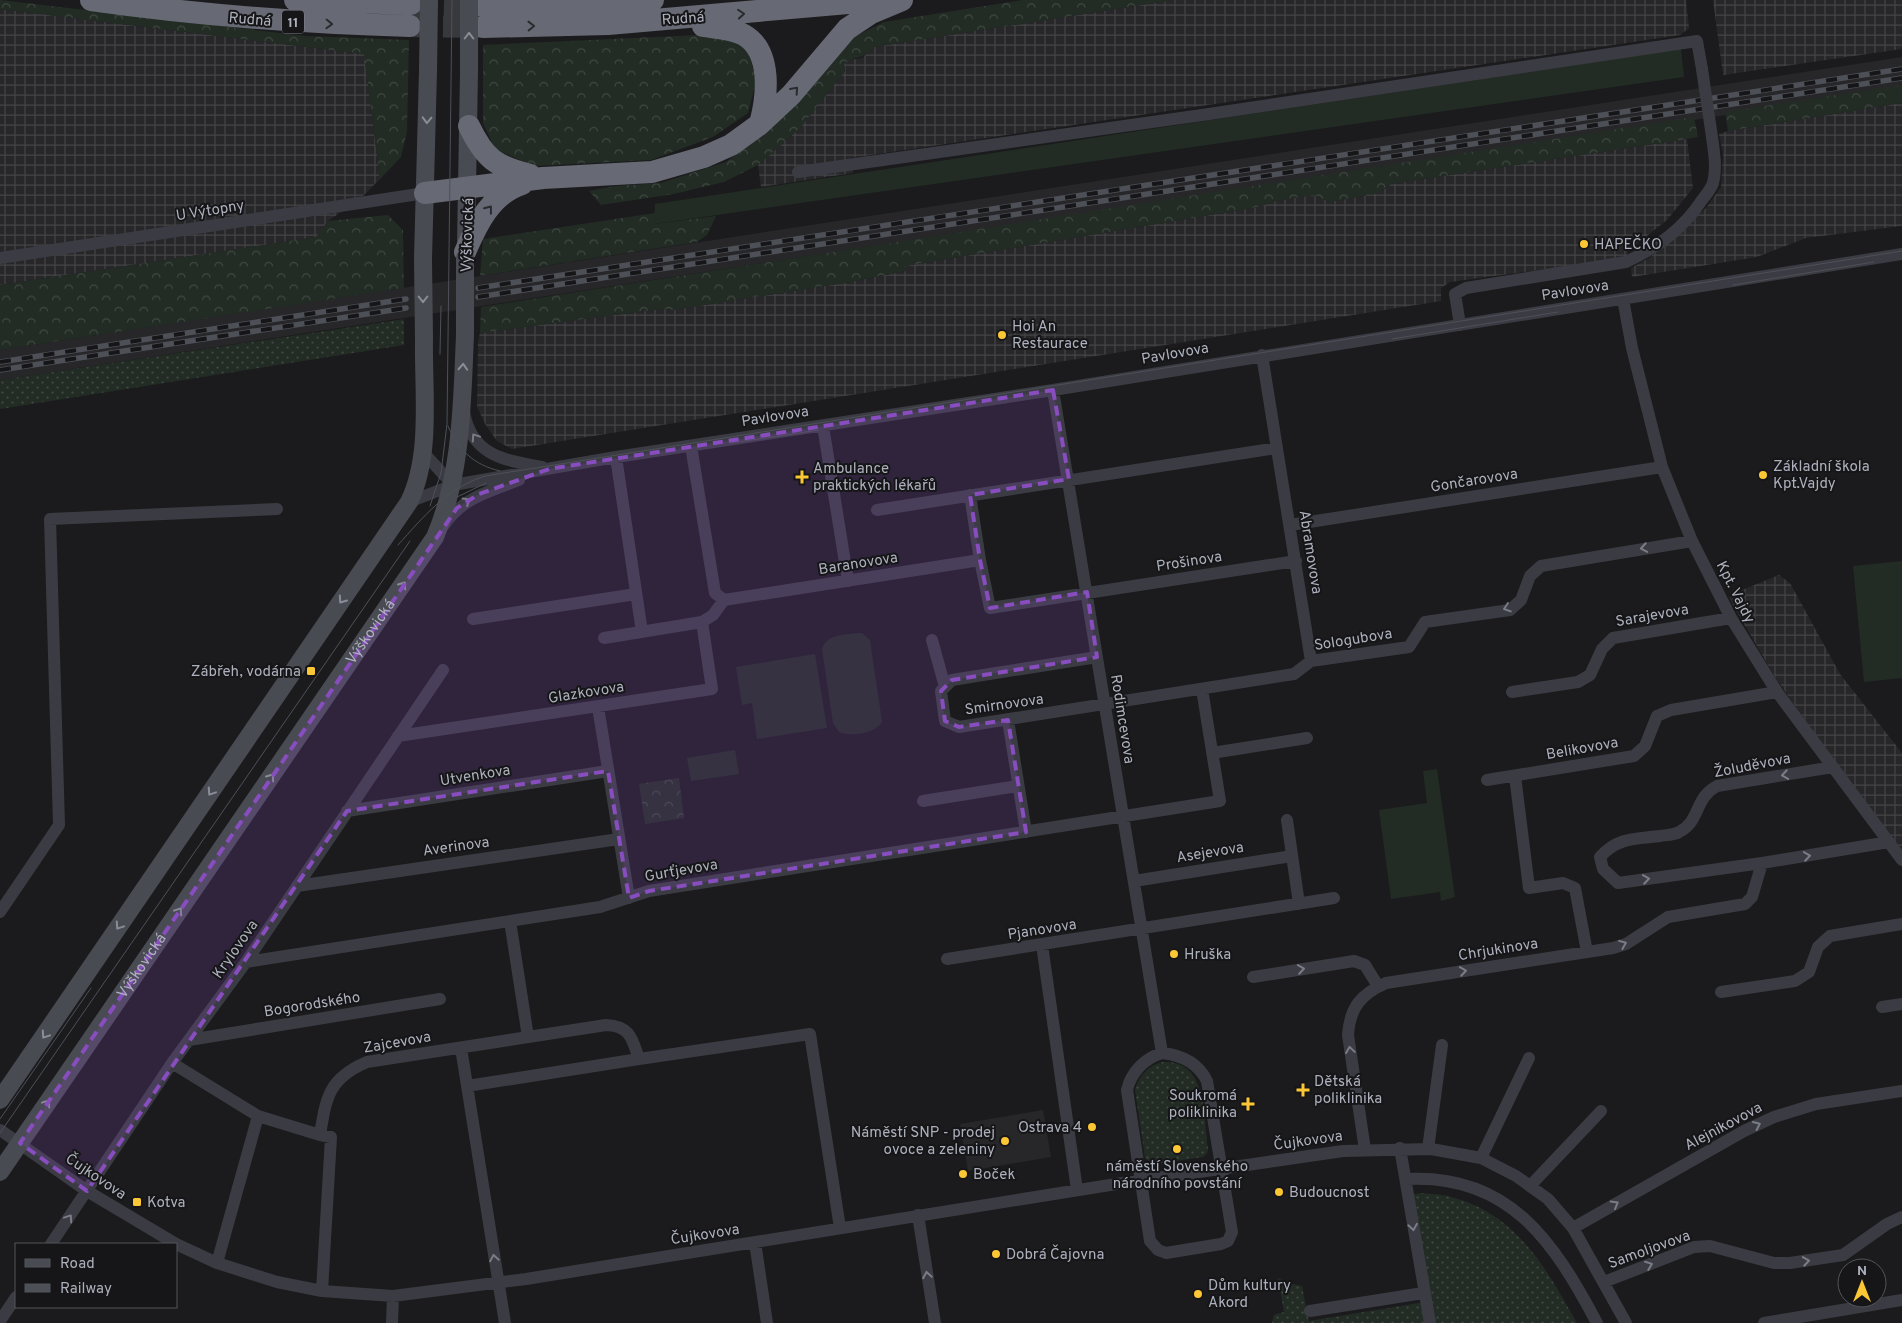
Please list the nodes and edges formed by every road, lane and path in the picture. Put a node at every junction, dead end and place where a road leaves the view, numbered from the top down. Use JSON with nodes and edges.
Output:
{"nodes":[{"id":1,"x":91,"y":0,"type":"edge"},
{"id":2,"x":295,"y":0,"type":"edge"},
{"id":3,"x":883,"y":0,"type":"edge"},
{"id":4,"x":902,"y":0,"type":"edge"},
{"id":5,"x":420,"y":2,"type":"edge"},
{"id":6,"x":655,"y":10,"type":"edge"},
{"id":7,"x":478,"y":11,"type":"edge"},
{"id":8,"x":410,"y":26,"type":"tunnel mouth"},
{"id":9,"x":760,"y":124,"type":"junction"},
{"id":10,"x":469,"y":126,"type":"junction"},
{"id":11,"x":798,"y":172,"type":"dead end"},
{"id":12,"x":543,"y":178,"type":"junction"},
{"id":13,"x":468,"y":187,"type":"junction"},
{"id":14,"x":425,"y":193,"type":"junction"},
{"id":15,"x":1902,"y":254,"type":"edge"},
{"id":16,"x":465,"y":255,"type":"junction"},
{"id":17,"x":0,"y":258,"type":"edge"},
{"id":18,"x":1623,"y":299,"type":"junction"},
{"id":19,"x":1460,"y":325,"type":"junction"},
{"id":20,"x":1262,"y":355,"type":"junction"},
{"id":21,"x":1053,"y":390,"type":"junction"},
{"id":22,"x":462,"y":402,"type":"junction"},
{"id":23,"x":823,"y":426,"type":"junction"},
{"id":24,"x":691,"y":446,"type":"junction"},
{"id":25,"x":1277,"y":448,"type":"junction"},
{"id":26,"x":423,"y":452,"type":"junction"},
{"id":27,"x":616,"y":457,"type":"junction"},
{"id":28,"x":1662,"y":467,"type":"junction"},
{"id":29,"x":549,"y":469,"type":"junction"},
{"id":30,"x":1069,"y":479,"type":"junction"},
{"id":31,"x":453,"y":485,"type":"junction"},
{"id":32,"x":970,"y":495,"type":"junction"},
{"id":33,"x":409,"y":502,"type":"junction"},
{"id":34,"x":277,"y":509,"type":"dead end"},
{"id":35,"x":877,"y":510,"type":"dead end"},
{"id":36,"x":1290,"y":525,"type":"junction"},
{"id":37,"x":435,"y":537,"type":"junction"},
{"id":38,"x":1692,"y":540,"type":"junction"},
{"id":39,"x":980,"y":560,"type":"junction"},
{"id":40,"x":1296,"y":561,"type":"junction"},
{"id":41,"x":848,"y":581,"type":"junction"},
{"id":42,"x":1087,"y":592,"type":"junction"},
{"id":43,"x":636,"y":594,"type":"junction"},
{"id":44,"x":724,"y":600,"type":"junction"},
{"id":45,"x":1730,"y":618,"type":"junction"},
{"id":46,"x":473,"y":619,"type":"dead end"},
{"id":47,"x":702,"y":622,"type":"junction"},
{"id":48,"x":642,"y":632,"type":"junction"},
{"id":49,"x":604,"y":638,"type":"dead end"},
{"id":50,"x":932,"y":640,"type":"dead end"},
{"id":51,"x":1097,"y":657,"type":"junction"},
{"id":52,"x":1311,"y":661,"type":"junction"},
{"id":53,"x":443,"y":670,"type":"dead end"},
{"id":54,"x":946,"y":687,"type":"junction"},
{"id":55,"x":1202,"y":689,"type":"junction"},
{"id":56,"x":1512,"y":692,"type":"dead end"},
{"id":57,"x":1777,"y":692,"type":"junction"},
{"id":58,"x":1104,"y":706,"type":"junction"},
{"id":59,"x":598,"y":707,"type":"junction"},
{"id":60,"x":1008,"y":720,"type":"junction"},
{"id":61,"x":398,"y":736,"type":"junction"},
{"id":62,"x":1308,"y":738,"type":"dead end"},
{"id":63,"x":1212,"y":753,"type":"junction"},
{"id":64,"x":1833,"y":767,"type":"junction"},
{"id":65,"x":608,"y":771,"type":"junction"},
{"id":66,"x":1515,"y":776,"type":"junction"},
{"id":67,"x":1487,"y":780,"type":"dead end"},
{"id":68,"x":1018,"y":786,"type":"junction"},
{"id":69,"x":923,"y":801,"type":"dead end"},
{"id":70,"x":348,"y":811,"type":"junction"},
{"id":71,"x":1123,"y":817,"type":"junction"},
{"id":72,"x":1287,"y":820,"type":"dead end"},
{"id":73,"x":1026,"y":832,"type":"junction"},
{"id":74,"x":619,"y":839,"type":"junction"},
{"id":75,"x":1889,"y":842,"type":"junction"},
{"id":76,"x":1292,"y":856,"type":"junction"},
{"id":77,"x":1902,"y":860,"type":"edge"},
{"id":78,"x":1762,"y":863,"type":"junction"},
{"id":79,"x":1134,"y":881,"type":"junction"},
{"id":80,"x":297,"y":886,"type":"junction"},
{"id":81,"x":629,"y":898,"type":"junction"},
{"id":82,"x":1334,"y":898,"type":"dead end"},
{"id":83,"x":1299,"y":904,"type":"junction"},
{"id":84,"x":0,"y":912,"type":"edge"},
{"id":85,"x":510,"y":921,"type":"junction"},
{"id":86,"x":1902,"y":924,"type":"edge"},
{"id":87,"x":1142,"y":929,"type":"junction"},
{"id":88,"x":1042,"y":946,"type":"junction"},
{"id":89,"x":1587,"y":952,"type":"junction"},
{"id":90,"x":946,"y":959,"type":"dead end"},
{"id":91,"x":246,"y":962,"type":"junction"},
{"id":92,"x":1253,"y":977,"type":"dead end"},
{"id":93,"x":1378,"y":986,"type":"junction"},
{"id":94,"x":1721,"y":992,"type":"dead end"},
{"id":95,"x":440,"y":999,"type":"dead end"},
{"id":96,"x":1902,"y":1004,"type":"edge"},
{"id":97,"x":1882,"y":1007,"type":"dead end"},
{"id":98,"x":528,"y":1037,"type":"junction"},
{"id":99,"x":189,"y":1040,"type":"junction"},
{"id":100,"x":1442,"y":1045,"type":"dead end"},
{"id":101,"x":461,"y":1048,"type":"junction"},
{"id":102,"x":1162,"y":1053,"type":"junction"},
{"id":103,"x":1529,"y":1058,"type":"dead end"},
{"id":104,"x":639,"y":1059,"type":"junction"},
{"id":105,"x":172,"y":1063,"type":"junction"},
{"id":106,"x":467,"y":1086,"type":"junction"},
{"id":107,"x":1902,"y":1091,"type":"edge"},
{"id":108,"x":0,"y":1100,"type":"edge"},
{"id":109,"x":1601,"y":1111,"type":"dead end"},
{"id":110,"x":258,"y":1116,"type":"junction"},
{"id":111,"x":0,"y":1130,"type":"edge"},
{"id":112,"x":326,"y":1136,"type":"junction"},
{"id":113,"x":20,"y":1143,"type":"junction"},
{"id":114,"x":1400,"y":1148,"type":"junction"},
{"id":115,"x":1428,"y":1149,"type":"junction"},
{"id":116,"x":1365,"y":1150,"type":"junction"},
{"id":117,"x":1481,"y":1158,"type":"junction"},
{"id":118,"x":1222,"y":1169,"type":"junction"},
{"id":119,"x":0,"y":1172,"type":"edge"},
{"id":120,"x":1406,"y":1179,"type":"junction"},
{"id":121,"x":1140,"y":1181,"type":"junction"},
{"id":122,"x":1530,"y":1186,"type":"junction"},
{"id":123,"x":1076,"y":1190,"type":"junction"},
{"id":124,"x":87,"y":1191,"type":"junction"},
{"id":125,"x":918,"y":1215,"type":"junction"},
{"id":126,"x":1902,"y":1218,"type":"edge"},
{"id":127,"x":840,"y":1228,"type":"junction"},
{"id":128,"x":1573,"y":1228,"type":"junction"},
{"id":129,"x":755,"y":1242,"type":"junction"},
{"id":130,"x":53,"y":1243,"type":"edge"},
{"id":131,"x":174,"y":1243,"type":"edge"},
{"id":132,"x":178,"y":1245,"type":"edge"},
{"id":133,"x":217,"y":1263,"type":"junction"},
{"id":134,"x":1604,"y":1282,"type":"junction"},
{"id":135,"x":498,"y":1283,"type":"junction"},
{"id":136,"x":322,"y":1292,"type":"junction"},
{"id":137,"x":1423,"y":1293,"type":"junction"},
{"id":138,"x":393,"y":1296,"type":"junction"},
{"id":139,"x":15,"y":1298,"type":"edge"},
{"id":140,"x":1902,"y":1300,"type":"edge"},
{"id":141,"x":1310,"y":1311,"type":"dead end"},
{"id":142,"x":0,"y":1321,"type":"edge"},
{"id":143,"x":392,"y":1323,"type":"edge"},
{"id":144,"x":505,"y":1323,"type":"edge"},
{"id":145,"x":767,"y":1323,"type":"edge"},
{"id":146,"x":934,"y":1323,"type":"edge"},
{"id":147,"x":1430,"y":1323,"type":"edge"},
{"id":148,"x":1597,"y":1323,"type":"edge"},
{"id":149,"x":1626,"y":1323,"type":"edge"},
{"id":150,"x":1764,"y":1323,"type":"edge"}],
"edges":[{"from":1,"to":8,"type":"highway","name":"Rudná","number":"11","one_way":true},
{"from":2,"to":5,"type":"highway","number":"11"},
{"from":6,"to":3,"type":"highway","name":"Rudná","one_way":true},
{"from":9,"to":4,"type":"highway","one_way":true},
{"from":5,"to":14,"type":"street","one_way":true,"bridge":true},
{"from":6,"to":7,"type":"highway","name":"Rudná"},
{"from":6,"to":9,"type":"highway"},
{"from":10,"to":7,"type":"street","name":"Výškovická","one_way":true,"bridge":true},
{"from":9,"to":12,"type":"highway"},
{"from":10,"to":12,"type":"highway"},
{"from":10,"to":13,"type":"street","name":"Výškovická"},
{"from":11,"to":19,"type":"street","bridge":true},
{"from":12,"to":13,"type":"highway"},
{"from":16,"to":12,"type":"highway","one_way":true},
{"from":13,"to":14,"type":"highway"},
{"from":13,"to":16,"type":"street","name":"Výškovická"},
{"from":14,"to":17,"type":"street","name":"U Výtopny"},
{"from":14,"to":26,"type":"street","one_way":true,"bridge":true},
{"from":15,"to":18,"type":"street","name":"Pavlovova"},
{"from":22,"to":16,"type":"street","name":"Výškovická","one_way":true,"bridge":true},
{"from":18,"to":19,"type":"street","name":"Pavlovova"},
{"from":18,"to":28,"type":"street","name":"Kpt. Vajdy"},
{"from":19,"to":20,"type":"street","name":"Pavlovova"},
{"from":20,"to":21,"type":"street","name":"Pavlovova"},
{"from":20,"to":25,"type":"street","name":"Abramovova"},
{"from":21,"to":23,"type":"street","name":"Pavlovova"},
{"from":21,"to":30,"type":"street","name":"Rodimcevova"},
{"from":29,"to":22,"type":"street","one_way":true},
{"from":22,"to":31,"type":"street","name":"Výškovická"},
{"from":23,"to":24,"type":"street","name":"Pavlovova"},
{"from":23,"to":41,"type":"street"},
{"from":24,"to":27,"type":"street","name":"Pavlovova"},
{"from":24,"to":44,"type":"street"},
{"from":25,"to":30,"type":"street"},
{"from":25,"to":36,"type":"street","name":"Abramovova"},
{"from":26,"to":31,"type":"street"},
{"from":26,"to":33,"type":"street"},
{"from":27,"to":29,"type":"street","name":"Pavlovova"},
{"from":27,"to":43,"type":"street"},
{"from":28,"to":36,"type":"street","name":"Gončarovova"},
{"from":28,"to":38,"type":"street","name":"Kpt. Vajdy"},
{"from":29,"to":31,"type":"street","name":"Pavlovova"},
{"from":37,"to":29,"type":"street","one_way":true},
{"from":30,"to":32,"type":"street"},
{"from":30,"to":42,"type":"street","name":"Rodimcevova"},
{"from":31,"to":33,"type":"street","name":"Pavlovova"},
{"from":31,"to":37,"type":"street","name":"Výškovická"},
{"from":32,"to":35,"type":"street"},
{"from":32,"to":39,"type":"street"},
{"from":33,"to":108,"type":"street","one_way":true},
{"from":34,"to":84,"type":"street"},
{"from":36,"to":40,"type":"street","name":"Abramovova"},
{"from":113,"to":37,"type":"street","name":"Výškovická","one_way":true},
{"from":38,"to":45,"type":"street","name":"Kpt. Vajdy"},
{"from":38,"to":52,"type":"street","name":"Sologubova","one_way":true},
{"from":39,"to":41,"type":"street","name":"Baranovova"},
{"from":39,"to":42,"type":"street"},
{"from":40,"to":42,"type":"street","name":"Prošinova"},
{"from":40,"to":52,"type":"street","name":"Abramovova"},
{"from":41,"to":44,"type":"street","name":"Baranovova"},
{"from":42,"to":51,"type":"street","name":"Rodimcevova"},
{"from":43,"to":46,"type":"street"},
{"from":43,"to":48,"type":"street"},
{"from":44,"to":47,"type":"street"},
{"from":45,"to":56,"type":"street","name":"Sarajevova"},
{"from":45,"to":57,"type":"street","name":"Kpt. Vajdy"},
{"from":47,"to":48,"type":"street"},
{"from":47,"to":59,"type":"street","name":"Glazkovova"},
{"from":48,"to":49,"type":"street"},
{"from":50,"to":54,"type":"street","name":"Smirnovova"},
{"from":51,"to":54,"type":"street","name":"Smirnovova"},
{"from":51,"to":58,"type":"street","name":"Rodimcevova"},
{"from":52,"to":55,"type":"street","name":"Sologubova"},
{"from":53,"to":61,"type":"street","name":"Krylovova"},
{"from":54,"to":60,"type":"street","name":"Smirnovova"},
{"from":55,"to":58,"type":"street","name":"Sologubova"},
{"from":55,"to":63,"type":"street"},
{"from":57,"to":64,"type":"street","name":"Kpt. Vajdy"},
{"from":57,"to":66,"type":"street","name":"Belikovova"},
{"from":58,"to":60,"type":"street","name":"Smirnovova"},
{"from":58,"to":71,"type":"street","name":"Rodimcevova"},
{"from":59,"to":61,"type":"street","name":"Glazkovova"},
{"from":59,"to":65,"type":"street"},
{"from":60,"to":68,"type":"street"},
{"from":61,"to":70,"type":"street","name":"Krylovova"},
{"from":62,"to":63,"type":"street"},
{"from":63,"to":71,"type":"street","name":"Gurťjevova"},
{"from":64,"to":75,"type":"street","name":"Kpt. Vajdy"},
{"from":64,"to":78,"type":"street","name":"Žoluděvova","one_way":true},
{"from":65,"to":70,"type":"street","name":"Utvenkova"},
{"from":65,"to":74,"type":"street"},
{"from":66,"to":67,"type":"street","name":"Belikovova"},
{"from":66,"to":89,"type":"street"},
{"from":68,"to":69,"type":"street"},
{"from":68,"to":73,"type":"street"},
{"from":70,"to":80,"type":"street","name":"Krylovova"},
{"from":71,"to":73,"type":"street","name":"Gurťjevova"},
{"from":71,"to":79,"type":"street","name":"Rodimcevova"},
{"from":72,"to":76,"type":"street"},
{"from":73,"to":81,"type":"street","name":"Gurťjevova"},
{"from":74,"to":80,"type":"street","name":"Averinova"},
{"from":74,"to":81,"type":"street"},
{"from":75,"to":77,"type":"street","name":"Kpt. Vajdy"},
{"from":78,"to":75,"type":"street","one_way":true},
{"from":76,"to":79,"type":"street","name":"Asejevova"},
{"from":76,"to":83,"type":"street"},
{"from":89,"to":78,"type":"street","name":"Chrjukinova","one_way":true},
{"from":79,"to":87,"type":"street","name":"Rodimcevova"},
{"from":80,"to":91,"type":"street","name":"Krylovova"},
{"from":81,"to":85,"type":"street","name":"Gurťjevova"},
{"from":82,"to":83,"type":"street"},
{"from":83,"to":87,"type":"street"},
{"from":85,"to":91,"type":"street","name":"Gurťjevova"},
{"from":85,"to":98,"type":"street"},
{"from":86,"to":94,"type":"street"},
{"from":87,"to":88,"type":"street","name":"Pjanovova"},
{"from":87,"to":102,"type":"street","name":"Rodimcevova"},
{"from":88,"to":90,"type":"street","name":"Pjanovova"},
{"from":88,"to":123,"type":"street"},
{"from":93,"to":89,"type":"street","name":"Chrjukinova","one_way":true},
{"from":91,"to":99,"type":"street","name":"Krylovova"},
{"from":92,"to":93,"type":"street","one_way":true},
{"from":116,"to":93,"type":"street","name":"Chrjukinova","one_way":true},
{"from":95,"to":99,"type":"street","name":"Bogorodského"},
{"from":96,"to":97,"type":"street"},
{"from":98,"to":101,"type":"street","name":"Zajcevova"},
{"from":98,"to":104,"type":"street","name":"Zajcevova"},
{"from":99,"to":105,"type":"street","name":"Krylovova"},
{"from":100,"to":115,"type":"street"},
{"from":101,"to":106,"type":"street"},
{"from":101,"to":112,"type":"street","name":"Zajcevova"},
{"from":102,"to":118,"type":"street"},
{"from":102,"to":121,"type":"street"},
{"from":103,"to":117,"type":"street"},
{"from":104,"to":106,"type":"street"},
{"from":104,"to":127,"type":"street"},
{"from":105,"to":110,"type":"street"},
{"from":105,"to":124,"type":"street","name":"Krylovova"},
{"from":135,"to":106,"type":"street","one_way":true},
{"from":128,"to":107,"type":"street","name":"Alejnikovova","one_way":true},
{"from":109,"to":122,"type":"street"},
{"from":110,"to":112,"type":"street"},
{"from":110,"to":133,"type":"street"},
{"from":111,"to":113,"type":"street","name":"Čujkovova"},
{"from":112,"to":136,"type":"street"},
{"from":113,"to":119,"type":"street","name":"Výškovická"},
{"from":113,"to":124,"type":"street","name":"Čujkovova"},
{"from":114,"to":115,"type":"street","name":"Čujkovova"},
{"from":114,"to":116,"type":"street","name":"Čujkovova"},
{"from":114,"to":120,"type":"street"},
{"from":115,"to":117,"type":"street","name":"Čujkovova"},
{"from":116,"to":118,"type":"street","name":"Čujkovova"},
{"from":117,"to":122,"type":"street","name":"Čujkovova"},
{"from":118,"to":121,"type":"street","name":"Čujkovova"},
{"from":118,"to":121,"type":"street"},
{"from":120,"to":137,"type":"street","one_way":true},
{"from":120,"to":148,"type":"street"},
{"from":121,"to":123,"type":"street","name":"Čujkovova"},
{"from":122,"to":128,"type":"street","name":"Čujkovova"},
{"from":123,"to":125,"type":"street","name":"Čujkovova"},
{"from":130,"to":124,"type":"street","name":"Krylovova","one_way":true},
{"from":124,"to":131,"type":"street","name":"Čujkovova"},
{"from":125,"to":127,"type":"street","name":"Čujkovova"},
{"from":146,"to":125,"type":"street","one_way":true},
{"from":134,"to":126,"type":"street","name":"Samoljovova","one_way":true},
{"from":127,"to":129,"type":"street","name":"Čujkovova"},
{"from":128,"to":134,"type":"street","name":"Čujkovova"},
{"from":129,"to":135,"type":"street","name":"Čujkovova"},
{"from":129,"to":145,"type":"street"},
{"from":132,"to":133,"type":"street","name":"Čujkovova"},
{"from":133,"to":136,"type":"street","name":"Čujkovova"},
{"from":134,"to":149,"type":"street","name":"Čujkovova"},
{"from":135,"to":138,"type":"street","name":"Čujkovova"},
{"from":135,"to":144,"type":"street"},
{"from":136,"to":138,"type":"street","name":"Čujkovova"},
{"from":137,"to":141,"type":"street"},
{"from":137,"to":147,"type":"street"},
{"from":138,"to":143,"type":"street"},
{"from":139,"to":142,"type":"street"},
{"from":140,"to":150,"type":"street"}]}
